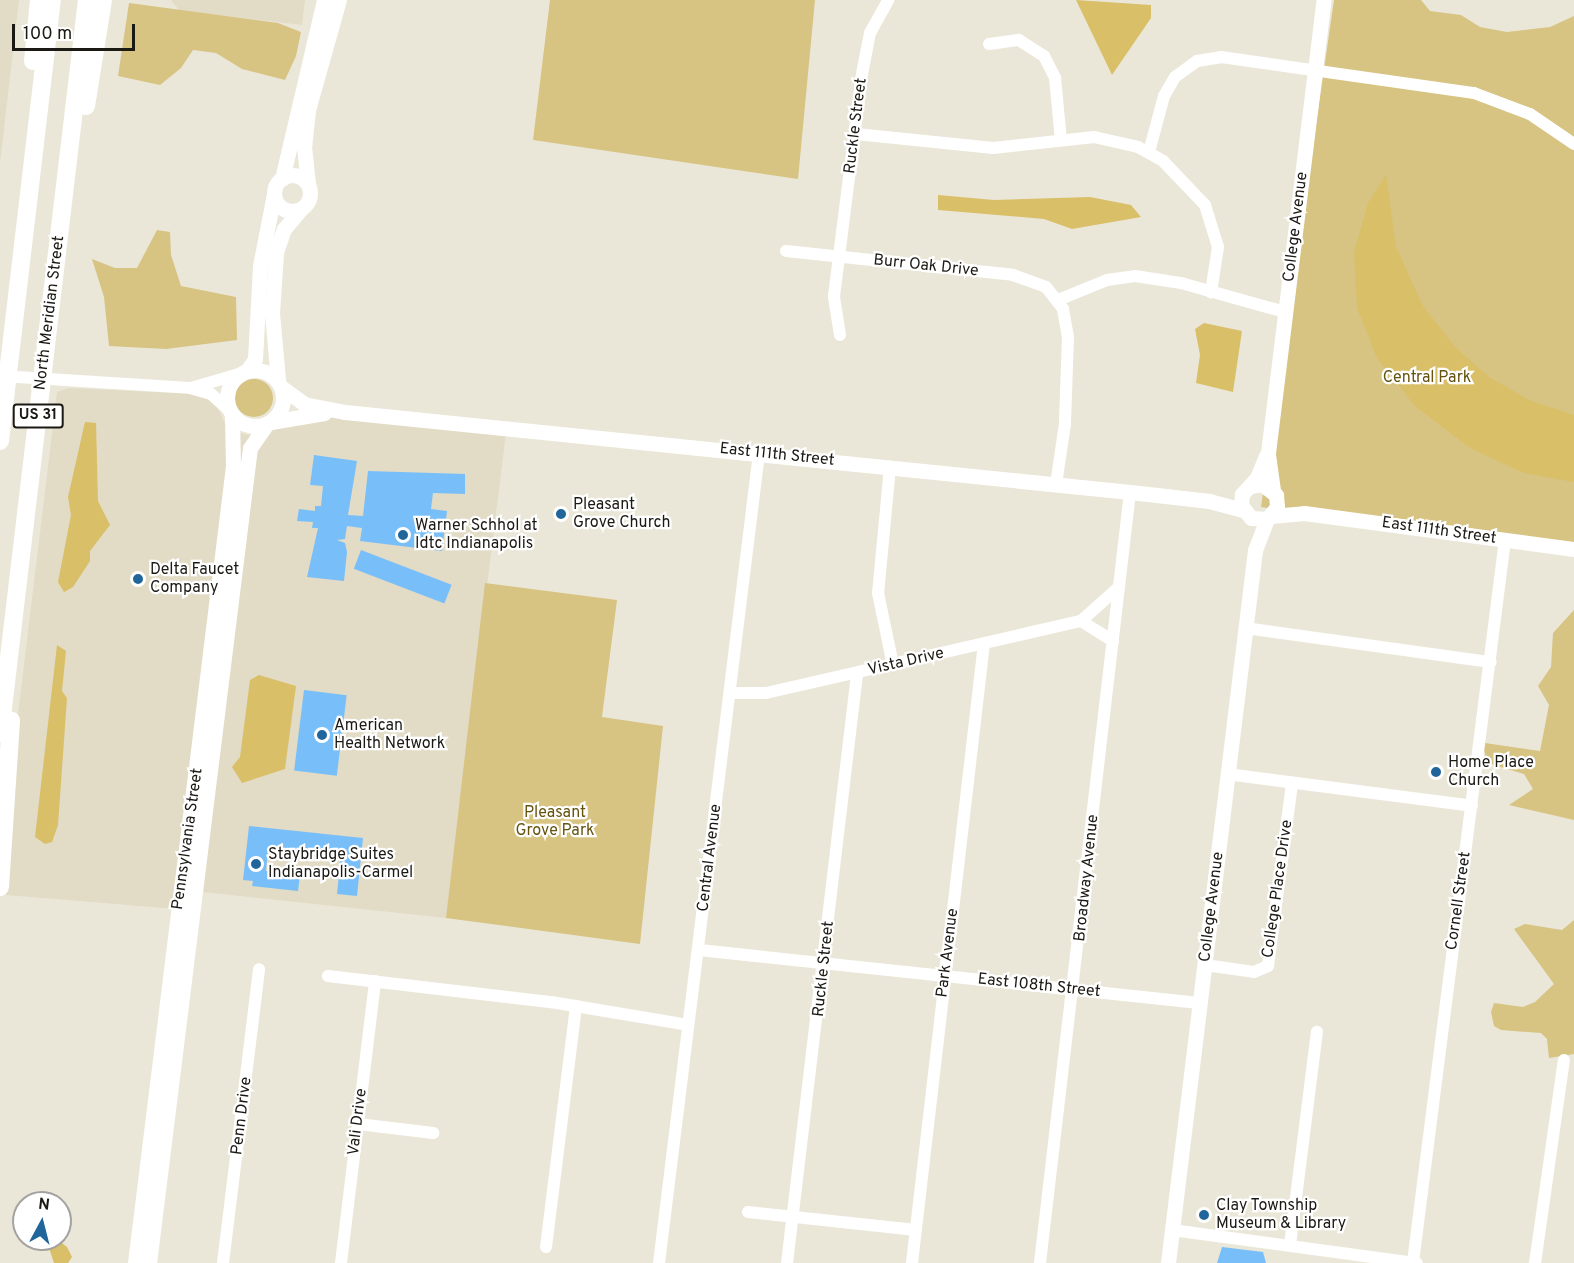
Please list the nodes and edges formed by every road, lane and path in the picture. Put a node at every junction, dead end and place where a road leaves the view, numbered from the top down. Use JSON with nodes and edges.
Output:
{"nodes":[{"id":1,"x":39,"y":0,"type":"edge"},
{"id":2,"x":52,"y":0,"type":"edge"},
{"id":3,"x":87,"y":0,"type":"edge"},
{"id":4,"x":103,"y":0,"type":"edge"},
{"id":5,"x":324,"y":0,"type":"edge"},
{"id":6,"x":339,"y":0,"type":"edge"},
{"id":7,"x":888,"y":0,"type":"edge"},
{"id":8,"x":1324,"y":0,"type":"edge"},
{"id":9,"x":988,"y":44,"type":"dead end"},
{"id":10,"x":1315,"y":70,"type":"junction"},
{"id":11,"x":856,"y":134,"type":"junction"},
{"id":12,"x":1061,"y":140,"type":"junction"},
{"id":13,"x":1574,"y":144,"type":"edge"},
{"id":14,"x":1149,"y":152,"type":"junction"},
{"id":15,"x":282,"y":178,"type":"junction"},
{"id":16,"x":308,"y":184,"type":"junction"},
{"id":17,"x":274,"y":194,"type":"junction"},
{"id":18,"x":301,"y":209,"type":"junction"},
{"id":19,"x":786,"y":251,"type":"dead end"},
{"id":20,"x":22,"y":254,"type":"junction"},
{"id":21,"x":56,"y":255,"type":"junction"},
{"id":22,"x":840,"y":256,"type":"junction"},
{"id":23,"x":1211,"y":292,"type":"junction"},
{"id":24,"x":1058,"y":300,"type":"junction"},
{"id":25,"x":1286,"y":312,"type":"junction"},
{"id":26,"x":840,"y":335,"type":"dead end"},
{"id":27,"x":243,"y":372,"type":"junction"},
{"id":28,"x":0,"y":376,"type":"edge"},
{"id":29,"x":279,"y":384,"type":"junction"},
{"id":30,"x":190,"y":388,"type":"junction"},
{"id":31,"x":231,"y":412,"type":"junction"},
{"id":32,"x":345,"y":412,"type":"junction"},
{"id":33,"x":269,"y":423,"type":"junction"},
{"id":34,"x":0,"y":441,"type":"edge"},
{"id":35,"x":759,"y":453,"type":"junction"},
{"id":36,"x":1268,"y":453,"type":"junction"},
{"id":37,"x":890,"y":467,"type":"junction"},
{"id":38,"x":1056,"y":484,"type":"junction"},
{"id":39,"x":1248,"y":487,"type":"junction"},
{"id":40,"x":1130,"y":492,"type":"junction"},
{"id":41,"x":1275,"y":493,"type":"junction"},
{"id":42,"x":1209,"y":501,"type":"junction"},
{"id":43,"x":1244,"y":513,"type":"junction"},
{"id":44,"x":1304,"y":513,"type":"junction"},
{"id":45,"x":1269,"y":517,"type":"junction"},
{"id":46,"x":1505,"y":540,"type":"junction"},
{"id":47,"x":1574,"y":549,"type":"edge"},
{"id":48,"x":1255,"y":550,"type":"junction"},
{"id":49,"x":19,"y":578,"type":"junction"},
{"id":50,"x":1119,"y":587,"type":"junction"},
{"id":51,"x":1081,"y":621,"type":"junction"},
{"id":52,"x":1245,"y":628,"type":"junction"},
{"id":53,"x":1113,"y":642,"type":"junction"},
{"id":54,"x":984,"y":644,"type":"junction"},
{"id":55,"x":1491,"y":662,"type":"junction"},
{"id":56,"x":893,"y":665,"type":"junction"},
{"id":57,"x":857,"y":674,"type":"junction"},
{"id":58,"x":731,"y":693,"type":"junction"},
{"id":59,"x":0,"y":733,"type":"edge"},
{"id":60,"x":1227,"y":774,"type":"junction"},
{"id":61,"x":1292,"y":783,"type":"junction"},
{"id":62,"x":1472,"y":806,"type":"junction"},
{"id":63,"x":0,"y":887,"type":"edge"},
{"id":64,"x":699,"y":950,"type":"junction"},
{"id":65,"x":824,"y":963,"type":"junction"},
{"id":66,"x":1205,"y":965,"type":"junction"},
{"id":67,"x":259,"y":969,"type":"dead end"},
{"id":68,"x":328,"y":976,"type":"dead end"},
{"id":69,"x":946,"y":976,"type":"junction"},
{"id":70,"x":375,"y":981,"type":"junction"},
{"id":71,"x":1074,"y":990,"type":"junction"},
{"id":72,"x":1199,"y":1003,"type":"junction"},
{"id":73,"x":576,"y":1006,"type":"junction"},
{"id":74,"x":688,"y":1025,"type":"junction"},
{"id":75,"x":1317,"y":1032,"type":"dead end"},
{"id":76,"x":1564,"y":1060,"type":"dead end"},
{"id":77,"x":358,"y":1124,"type":"junction"},
{"id":78,"x":433,"y":1133,"type":"dead end"},
{"id":79,"x":748,"y":1212,"type":"dead end"},
{"id":80,"x":793,"y":1216,"type":"junction"},
{"id":81,"x":916,"y":1230,"type":"junction"},
{"id":82,"x":1172,"y":1230,"type":"junction"},
{"id":83,"x":1290,"y":1245,"type":"junction"},
{"id":84,"x":546,"y":1247,"type":"dead end"},
{"id":85,"x":1357,"y":1259,"type":"edge"},
{"id":86,"x":135,"y":1263,"type":"edge"},
{"id":87,"x":149,"y":1263,"type":"edge"},
{"id":88,"x":223,"y":1263,"type":"edge"},
{"id":89,"x":342,"y":1263,"type":"edge"},
{"id":90,"x":659,"y":1263,"type":"edge"},
{"id":91,"x":787,"y":1263,"type":"edge"},
{"id":92,"x":912,"y":1263,"type":"edge"},
{"id":93,"x":1040,"y":1263,"type":"edge"},
{"id":94,"x":1168,"y":1263,"type":"edge"},
{"id":95,"x":1415,"y":1263,"type":"edge"},
{"id":96,"x":1535,"y":1263,"type":"edge"}],
"edges":[{"from":1,"to":20,"type":"highway"},
{"from":2,"to":20,"type":"highway","name":"North Meridian Street","number":"US 31"},
{"from":3,"to":21,"type":"highway","name":"North Meridian Street","number":"US 31"},
{"from":4,"to":21,"type":"highway"},
{"from":5,"to":15,"type":"main road"},
{"from":6,"to":16,"type":"main road"},
{"from":7,"to":11,"type":"street","name":"Ruckle Street"},
{"from":8,"to":10,"type":"main road","name":"College Avenue"},
{"from":9,"to":12,"type":"street"},
{"from":10,"to":13,"type":"street"},
{"from":10,"to":14,"type":"street"},
{"from":10,"to":25,"type":"main road","name":"College Avenue"},
{"from":11,"to":12,"type":"street"},
{"from":11,"to":22,"type":"street","name":"Ruckle Street"},
{"from":12,"to":14,"type":"street"},
{"from":14,"to":23,"type":"street"},
{"from":15,"to":16,"type":"main road"},
{"from":15,"to":17,"type":"main road"},
{"from":16,"to":18,"type":"main road"},
{"from":17,"to":18,"type":"main road"},
{"from":17,"to":27,"type":"main road"},
{"from":18,"to":29,"type":"main road"},
{"from":19,"to":22,"type":"street","name":"Burr Oak Drive"},
{"from":20,"to":34,"type":"highway","name":"North Meridian Street","number":"US 31"},
{"from":21,"to":49,"type":"highway","name":"North Meridian Street","number":"US 31"},
{"from":22,"to":24,"type":"street","name":"Burr Oak Drive"},
{"from":22,"to":26,"type":"street","name":"Ruckle Street"},
{"from":23,"to":24,"type":"street"},
{"from":23,"to":25,"type":"street"},
{"from":24,"to":38,"type":"street"},
{"from":25,"to":36,"type":"main road","name":"College Avenue"},
{"from":27,"to":29,"type":"main road"},
{"from":27,"to":30,"type":"street"},
{"from":27,"to":31,"type":"main road"},
{"from":28,"to":30,"type":"street"},
{"from":29,"to":32,"type":"main road","name":"East 111th Street"},
{"from":29,"to":33,"type":"main road"},
{"from":30,"to":31,"type":"street"},
{"from":31,"to":33,"type":"main road"},
{"from":31,"to":86,"type":"main road","name":"Pennsylvania Street"},
{"from":32,"to":33,"type":"main road","name":"East 111th Street"},
{"from":32,"to":35,"type":"main road","name":"East 111th Street"},
{"from":33,"to":87,"type":"main road","name":"Pennsylvania Street"},
{"from":35,"to":37,"type":"main road","name":"East 111th Street"},
{"from":35,"to":58,"type":"street","name":"Central Avenue"},
{"from":36,"to":39,"type":"main road","name":"College Avenue"},
{"from":36,"to":41,"type":"main road","name":"College Avenue"},
{"from":37,"to":38,"type":"main road","name":"East 111th Street"},
{"from":37,"to":56,"type":"street"},
{"from":38,"to":40,"type":"main road","name":"East 111th Street"},
{"from":39,"to":41,"type":"main road"},
{"from":39,"to":42,"type":"main road","name":"East 111th Street"},
{"from":39,"to":43,"type":"main road"},
{"from":40,"to":42,"type":"main road","name":"East 111th Street"},
{"from":40,"to":50,"type":"street","name":"Broadway Avenue"},
{"from":41,"to":44,"type":"main road","name":"East 111th Street"},
{"from":41,"to":45,"type":"main road"},
{"from":42,"to":43,"type":"main road","name":"East 111th Street"},
{"from":43,"to":45,"type":"main road"},
{"from":43,"to":48,"type":"main road","name":"College Avenue"},
{"from":44,"to":45,"type":"main road","name":"East 111th Street"},
{"from":44,"to":46,"type":"main road","name":"East 111th Street"},
{"from":45,"to":48,"type":"main road","name":"College Avenue"},
{"from":46,"to":47,"type":"main road","name":"East 111th Street"},
{"from":46,"to":55,"type":"street","name":"Cornell Street"},
{"from":48,"to":52,"type":"main road","name":"College Avenue"},
{"from":49,"to":59,"type":"highway","name":"North Meridian Street","number":"US 31"},
{"from":49,"to":63,"type":"highway"},
{"from":50,"to":51,"type":"street","name":"Vista Drive"},
{"from":50,"to":53,"type":"street","name":"Broadway Avenue"},
{"from":51,"to":53,"type":"street"},
{"from":51,"to":54,"type":"street","name":"Vista Drive"},
{"from":52,"to":55,"type":"street"},
{"from":52,"to":60,"type":"main road","name":"College Avenue"},
{"from":53,"to":71,"type":"street","name":"Broadway Avenue"},
{"from":54,"to":56,"type":"street","name":"Vista Drive"},
{"from":54,"to":69,"type":"street","name":"Park Avenue"},
{"from":55,"to":62,"type":"street","name":"Cornell Street"},
{"from":56,"to":57,"type":"street","name":"Vista Drive"},
{"from":57,"to":58,"type":"street","name":"Vista Drive"},
{"from":57,"to":65,"type":"street","name":"Ruckle Street"},
{"from":58,"to":64,"type":"street","name":"Central Avenue"},
{"from":60,"to":61,"type":"street"},
{"from":60,"to":66,"type":"main road","name":"College Avenue"},
{"from":61,"to":62,"type":"street"},
{"from":61,"to":66,"type":"street","name":"College Place Drive"},
{"from":62,"to":95,"type":"street","name":"Cornell Street"},
{"from":64,"to":65,"type":"street","name":"East 108th Street"},
{"from":64,"to":74,"type":"street","name":"Central Avenue"},
{"from":65,"to":69,"type":"street","name":"East 108th Street"},
{"from":65,"to":80,"type":"street","name":"Ruckle Street"},
{"from":66,"to":72,"type":"main road","name":"College Avenue"},
{"from":67,"to":88,"type":"street","name":"Penn Drive"},
{"from":68,"to":70,"type":"street"},
{"from":69,"to":71,"type":"street","name":"East 108th Street"},
{"from":69,"to":81,"type":"street","name":"Park Avenue"},
{"from":70,"to":73,"type":"street"},
{"from":70,"to":77,"type":"street","name":"Vali Drive"},
{"from":71,"to":72,"type":"street","name":"East 108th Street"},
{"from":71,"to":93,"type":"street","name":"Broadway Avenue"},
{"from":72,"to":82,"type":"main road","name":"College Avenue"},
{"from":73,"to":74,"type":"street"},
{"from":73,"to":84,"type":"street"},
{"from":74,"to":90,"type":"street","name":"Central Avenue"},
{"from":75,"to":83,"type":"street"},
{"from":76,"to":96,"type":"street"},
{"from":77,"to":78,"type":"street"},
{"from":77,"to":89,"type":"street","name":"Vali Drive"},
{"from":79,"to":80,"type":"street"},
{"from":80,"to":81,"type":"street"},
{"from":80,"to":91,"type":"street","name":"Ruckle Street"},
{"from":81,"to":92,"type":"street","name":"Park Avenue"},
{"from":82,"to":83,"type":"street"},
{"from":82,"to":94,"type":"main road","name":"College Avenue"},
{"from":83,"to":85,"type":"street"},
{"from":85,"to":95,"type":"street"}]}
